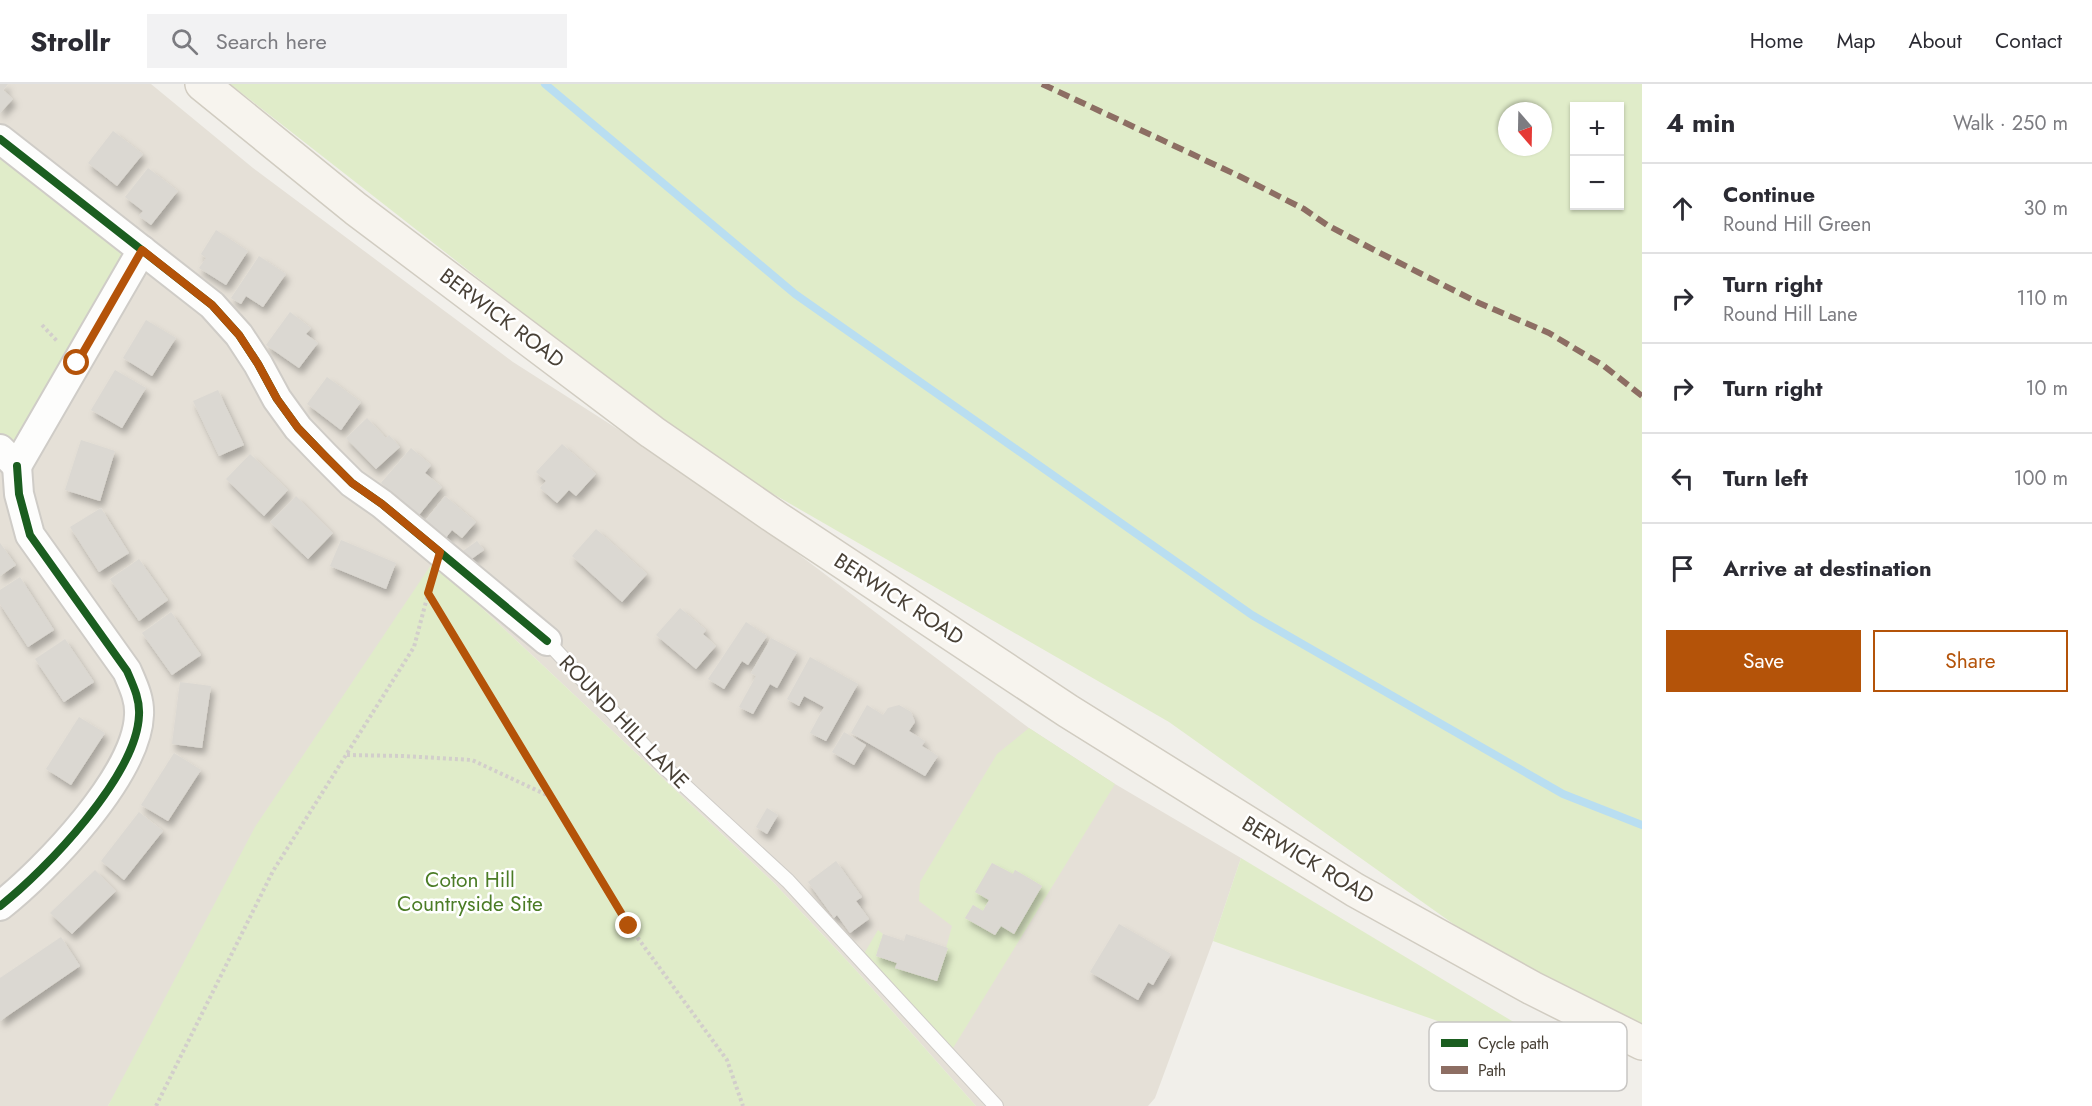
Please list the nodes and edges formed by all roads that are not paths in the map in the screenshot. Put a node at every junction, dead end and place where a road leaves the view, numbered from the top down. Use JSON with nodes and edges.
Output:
{"nodes":[{"id":1,"x":202,"y":84,"type":"edge"},
{"id":2,"x":0,"y":139,"type":"edge"},
{"id":3,"x":142,"y":250,"type":"junction"},
{"id":4,"x":9,"y":458,"type":"edge"},
{"id":5,"x":547,"y":641,"type":"joint"},
{"id":6,"x":0,"y":906,"type":"edge"},
{"id":7,"x":1600,"y":1022,"type":"edge"},
{"id":8,"x":1627,"y":1036,"type":"edge"},
{"id":9,"x":1642,"y":1043,"type":"edge"},
{"id":10,"x":996,"y":1106,"type":"edge"}],
"edges":[{"from":1,"to":7,"type":"main road","name":"BERWICK ROAD"},
{"from":2,"to":3,"type":"street","name":"ROUND HILL LANE"},
{"from":3,"to":4,"type":"street"},
{"from":3,"to":5,"type":"street","name":"ROUND HILL LANE"},
{"from":4,"to":6,"type":"street"},
{"from":5,"to":10,"type":"lane","name":"ROUND HILL LANE"},
{"from":8,"to":9,"type":"main road","name":"BERWICK ROAD"}]}
